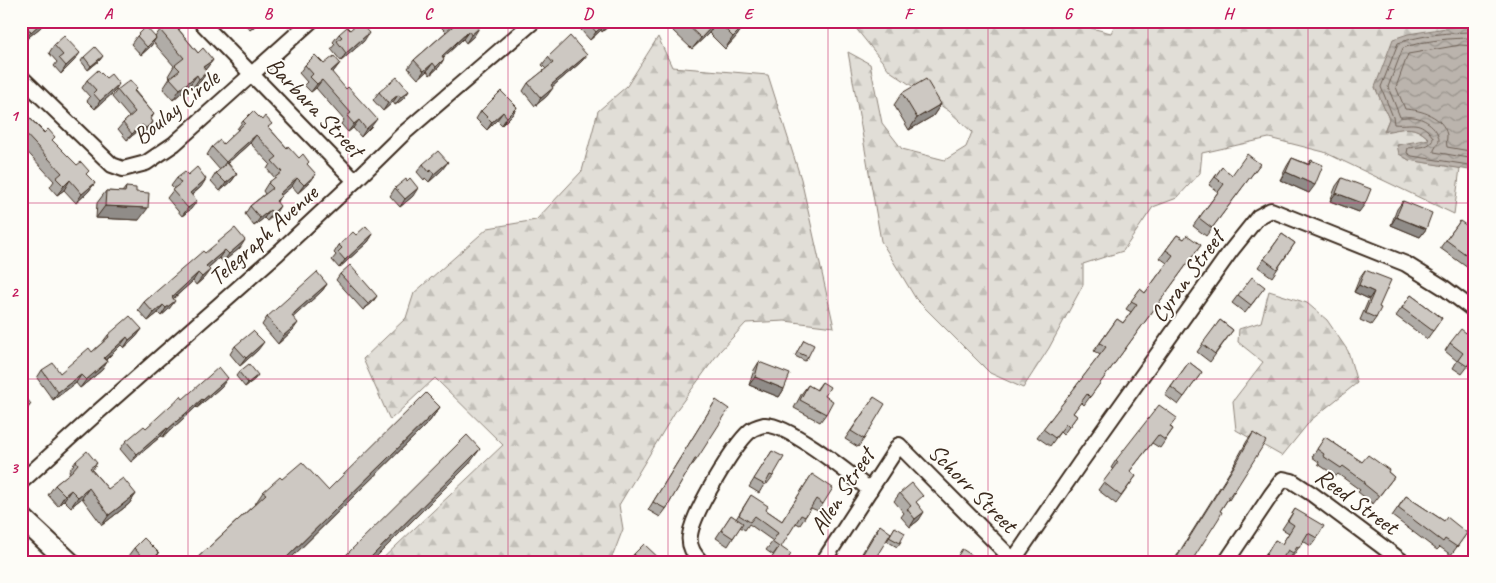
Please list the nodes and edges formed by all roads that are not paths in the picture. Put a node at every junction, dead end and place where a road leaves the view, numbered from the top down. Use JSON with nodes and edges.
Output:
{"nodes":[{"id":1,"x":200,"y":21,"type":"edge"},
{"id":2,"x":311,"y":21,"type":"edge"},
{"id":3,"x":534,"y":21,"type":"edge"},
{"id":4,"x":252,"y":74,"type":"junction"},
{"id":5,"x":21,"y":77,"type":"edge"},
{"id":6,"x":355,"y":181,"type":"junction"},
{"id":7,"x":1475,"y":311,"type":"edge"},
{"id":8,"x":899,"y":445,"type":"joint"},
{"id":9,"x":21,"y":482,"type":"edge"},
{"id":10,"x":870,"y":490,"type":"junction"},
{"id":11,"x":23,"y":523,"type":"edge"},
{"id":12,"x":1013,"y":561,"type":"edge"},
{"id":13,"x":69,"y":562,"type":"edge"},
{"id":14,"x":700,"y":562,"type":"edge"},
{"id":15,"x":823,"y":562,"type":"edge"},
{"id":16,"x":1226,"y":562,"type":"edge"},
{"id":17,"x":1403,"y":562,"type":"edge"}],
"edges":[{"from":1,"to":4,"type":"street","name":"Barbara Street"},
{"from":2,"to":4,"type":"street","name":"Boulay Circle"},
{"from":3,"to":6,"type":"street","name":"Telegraph Avenue"},
{"from":4,"to":5,"type":"street","name":"Boulay Circle"},
{"from":4,"to":6,"type":"street","name":"Barbara Street"},
{"from":6,"to":9,"type":"street","name":"Telegraph Avenue"},
{"from":7,"to":12,"type":"street","name":"Cyran Street"},
{"from":8,"to":10,"type":"street","name":"Allen Street"},
{"from":8,"to":12,"type":"street","name":"Schorr Street"},
{"from":10,"to":14,"type":"street"},
{"from":10,"to":15,"type":"street","name":"Allen Street"},
{"from":11,"to":13,"type":"main road"},
{"from":16,"to":17,"type":"street","name":"Reed Street"}]}
